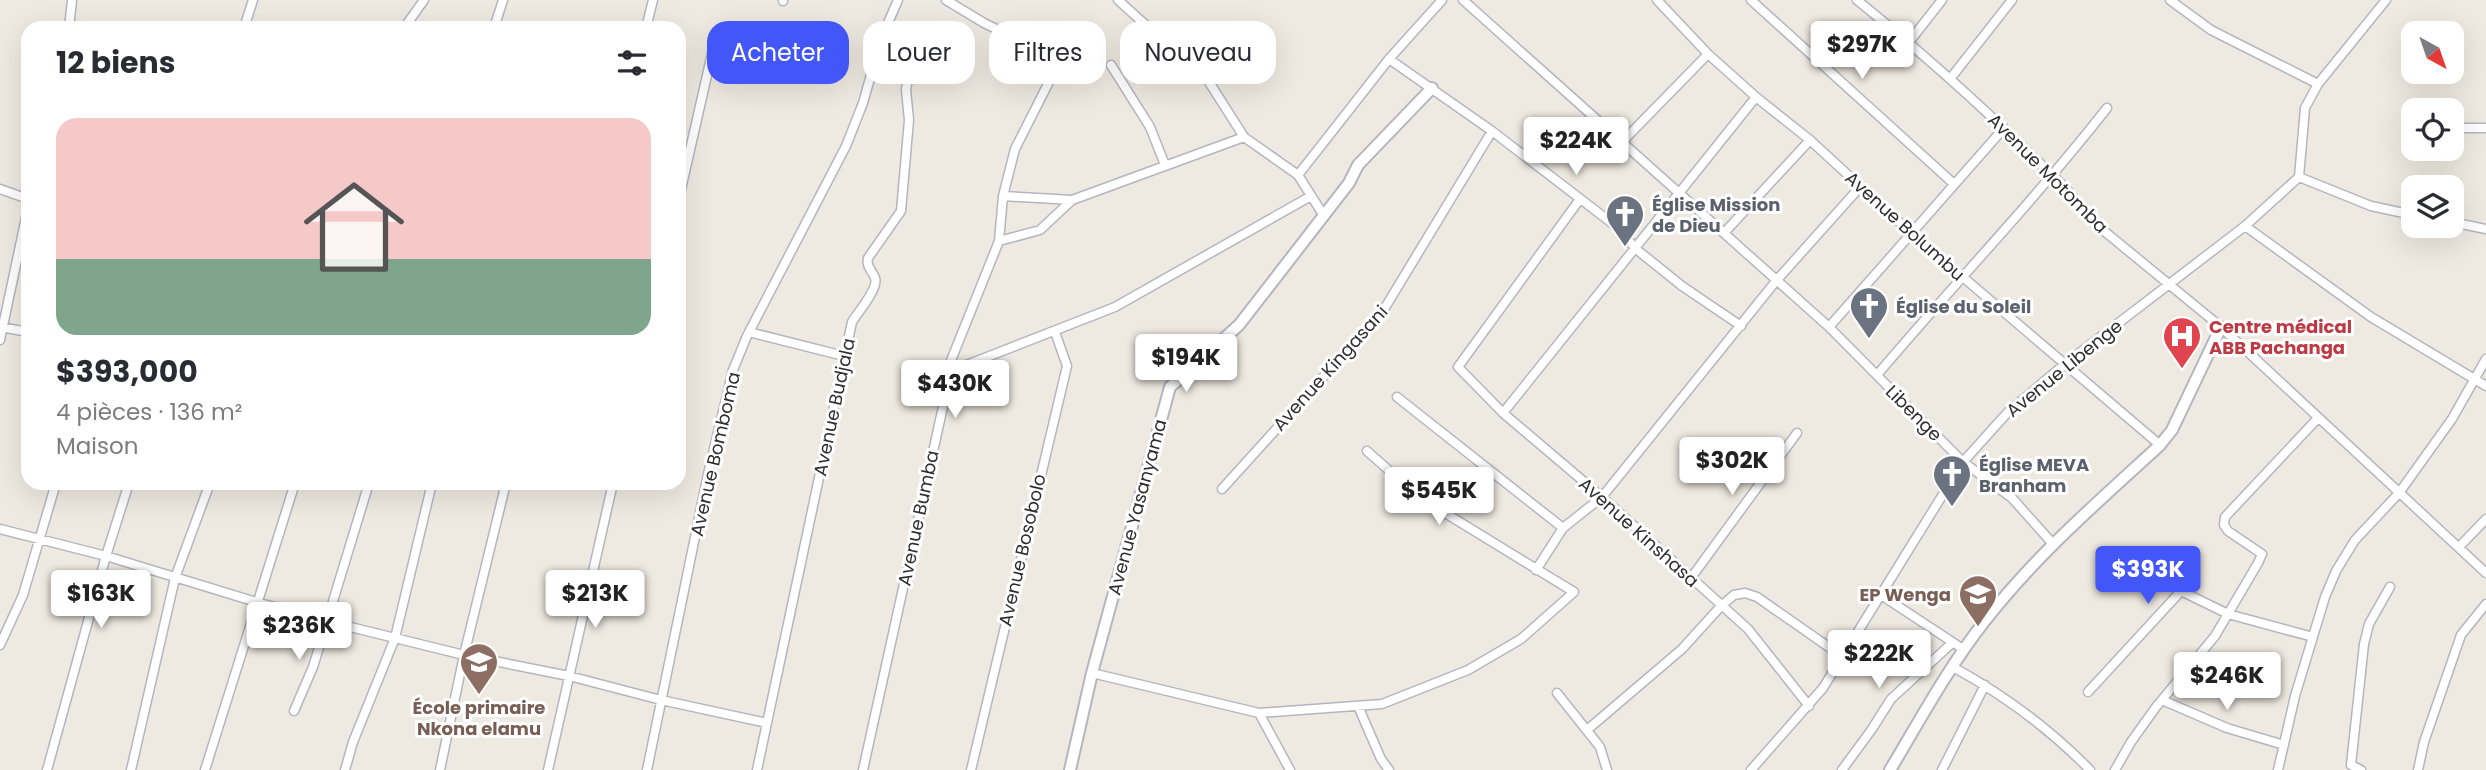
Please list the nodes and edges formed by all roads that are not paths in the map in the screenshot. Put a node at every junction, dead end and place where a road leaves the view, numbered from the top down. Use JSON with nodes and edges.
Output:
{"nodes":[{"id":1,"x":72,"y":0,"type":"edge"},
{"id":2,"x":253,"y":0,"type":"edge"},
{"id":3,"x":424,"y":0,"type":"edge"},
{"id":4,"x":503,"y":0,"type":"edge"},
{"id":5,"x":653,"y":0,"type":"edge"},
{"id":6,"x":898,"y":0,"type":"edge"},
{"id":7,"x":946,"y":0,"type":"edge"},
{"id":8,"x":1118,"y":0,"type":"edge"},
{"id":9,"x":1442,"y":0,"type":"edge"},
{"id":10,"x":1463,"y":0,"type":"edge"},
{"id":11,"x":1658,"y":0,"type":"edge"},
{"id":12,"x":1751,"y":0,"type":"edge"},
{"id":13,"x":1857,"y":0,"type":"edge"},
{"id":14,"x":1942,"y":0,"type":"edge"},
{"id":15,"x":2012,"y":0,"type":"edge"},
{"id":16,"x":2170,"y":0,"type":"edge"},
{"id":17,"x":2386,"y":0,"type":"edge"},
{"id":18,"x":70,"y":21,"type":"edge"},
{"id":19,"x":246,"y":21,"type":"edge"},
{"id":20,"x":409,"y":21,"type":"edge"},
{"id":21,"x":496,"y":21,"type":"edge"},
{"id":22,"x":648,"y":21,"type":"edge"},
{"id":23,"x":1909,"y":42,"type":"junction"},
{"id":24,"x":1708,"y":54,"type":"junction"},
{"id":25,"x":1389,"y":59,"type":"junction"},
{"id":26,"x":1111,"y":65,"type":"dead end"},
{"id":27,"x":707,"y":75,"type":"edge"},
{"id":28,"x":1950,"y":79,"type":"junction"},
{"id":29,"x":907,"y":84,"type":"edge"},
{"id":30,"x":2318,"y":84,"type":"junction"},
{"id":31,"x":1432,"y":88,"type":"junction"},
{"id":32,"x":1756,"y":97,"type":"junction"},
{"id":33,"x":2107,"y":108,"type":"dead end"},
{"id":34,"x":2004,"y":128,"type":"junction"},
{"id":35,"x":2464,"y":128,"type":"edge"},
{"id":36,"x":2486,"y":128,"type":"edge"},
{"id":37,"x":1492,"y":131,"type":"junction"},
{"id":38,"x":1244,"y":137,"type":"junction"},
{"id":39,"x":1810,"y":140,"type":"junction"},
{"id":40,"x":1623,"y":141,"type":"junction"},
{"id":41,"x":1165,"y":165,"type":"junction"},
{"id":42,"x":686,"y":167,"type":"edge"},
{"id":43,"x":1298,"y":175,"type":"junction"},
{"id":44,"x":2053,"y":177,"type":"junction"},
{"id":45,"x":2299,"y":177,"type":"junction"},
{"id":46,"x":1954,"y":184,"type":"junction"},
{"id":47,"x":1860,"y":187,"type":"junction"},
{"id":48,"x":0,"y":189,"type":"edge"},
{"id":49,"x":1679,"y":193,"type":"junction"},
{"id":50,"x":1311,"y":195,"type":"junction"},
{"id":51,"x":21,"y":196,"type":"edge"},
{"id":52,"x":1003,"y":196,"type":"junction"},
{"id":53,"x":1580,"y":199,"type":"junction"},
{"id":54,"x":1072,"y":200,"type":"junction"},
{"id":55,"x":2401,"y":212,"type":"edge"},
{"id":56,"x":1324,"y":216,"type":"junction"},
{"id":57,"x":2464,"y":224,"type":"edge"},
{"id":58,"x":2245,"y":226,"type":"junction"},
{"id":59,"x":2486,"y":229,"type":"edge"},
{"id":60,"x":1910,"y":232,"type":"junction"},
{"id":61,"x":1724,"y":233,"type":"junction"},
{"id":62,"x":21,"y":239,"type":"edge"},
{"id":63,"x":999,"y":242,"type":"junction"},
{"id":64,"x":1636,"y":249,"type":"junction"},
{"id":65,"x":1961,"y":276,"type":"junction"},
{"id":66,"x":1776,"y":281,"type":"junction"},
{"id":67,"x":2170,"y":284,"type":"junction"},
{"id":68,"x":1741,"y":326,"type":"junction"},
{"id":69,"x":1829,"y":327,"type":"junction"},
{"id":70,"x":2221,"y":327,"type":"junction"},
{"id":71,"x":1,"y":328,"type":"edge"},
{"id":72,"x":21,"y":331,"type":"edge"},
{"id":73,"x":749,"y":332,"type":"junction"},
{"id":74,"x":1055,"y":332,"type":"junction"},
{"id":75,"x":0,"y":340,"type":"edge"},
{"id":76,"x":844,"y":356,"type":"junction"},
{"id":77,"x":2486,"y":359,"type":"edge"},
{"id":78,"x":2065,"y":364,"type":"junction"},
{"id":79,"x":946,"y":373,"type":"junction"},
{"id":80,"x":1877,"y":375,"type":"junction"},
{"id":81,"x":2474,"y":379,"type":"junction"},
{"id":82,"x":2486,"y":386,"type":"edge"},
{"id":83,"x":1396,"y":397,"type":"dead end"},
{"id":84,"x":1503,"y":413,"type":"junction"},
{"id":85,"x":2318,"y":418,"type":"junction"},
{"id":86,"x":1797,"y":433,"type":"dead end"},
{"id":87,"x":2160,"y":445,"type":"junction"},
{"id":88,"x":1367,"y":451,"type":"dead end"},
{"id":89,"x":1963,"y":462,"type":"junction"},
{"id":90,"x":1222,"y":489,"type":"dead end"},
{"id":91,"x":54,"y":490,"type":"edge"},
{"id":92,"x":128,"y":490,"type":"edge"},
{"id":93,"x":207,"y":490,"type":"edge"},
{"id":94,"x":293,"y":490,"type":"edge"},
{"id":95,"x":367,"y":490,"type":"edge"},
{"id":96,"x":430,"y":490,"type":"edge"},
{"id":97,"x":504,"y":490,"type":"edge"},
{"id":98,"x":612,"y":490,"type":"edge"},
{"id":99,"x":2399,"y":493,"type":"junction"},
{"id":100,"x":1602,"y":497,"type":"junction"},
{"id":101,"x":2486,"y":519,"type":"edge"},
{"id":102,"x":1563,"y":528,"type":"junction"},
{"id":103,"x":0,"y":529,"type":"edge"},
{"id":104,"x":38,"y":540,"type":"junction"},
{"id":105,"x":2053,"y":544,"type":"junction"},
{"id":106,"x":2459,"y":547,"type":"junction"},
{"id":107,"x":106,"y":556,"type":"junction"},
{"id":108,"x":1536,"y":570,"type":"junction"},
{"id":109,"x":2486,"y":573,"type":"edge"},
{"id":110,"x":175,"y":578,"type":"junction"},
{"id":111,"x":1691,"y":578,"type":"junction"},
{"id":112,"x":2390,"y":587,"type":"dead end"},
{"id":113,"x":1881,"y":596,"type":"junction"},
{"id":114,"x":256,"y":602,"type":"junction"},
{"id":115,"x":2486,"y":604,"type":"edge"},
{"id":116,"x":1721,"y":606,"type":"junction"},
{"id":117,"x":2228,"y":614,"type":"junction"},
{"id":118,"x":326,"y":621,"type":"junction"},
{"id":119,"x":2313,"y":637,"type":"junction"},
{"id":120,"x":395,"y":638,"type":"junction"},
{"id":121,"x":1952,"y":643,"type":"junction"},
{"id":122,"x":0,"y":645,"type":"edge"},
{"id":123,"x":1963,"y":649,"type":"junction"},
{"id":124,"x":464,"y":655,"type":"junction"},
{"id":125,"x":1843,"y":657,"type":"junction"},
{"id":126,"x":1953,"y":667,"type":"junction"},
{"id":127,"x":1091,"y":673,"type":"junction"},
{"id":128,"x":569,"y":676,"type":"junction"},
{"id":129,"x":1986,"y":685,"type":"junction"},
{"id":130,"x":2088,"y":692,"type":"dead end"},
{"id":131,"x":1557,"y":693,"type":"dead end"},
{"id":132,"x":661,"y":700,"type":"junction"},
{"id":133,"x":2162,"y":700,"type":"junction"},
{"id":134,"x":1358,"y":706,"type":"junction"},
{"id":135,"x":1809,"y":706,"type":"junction"},
{"id":136,"x":294,"y":711,"type":"dead end"},
{"id":137,"x":1259,"y":713,"type":"junction"},
{"id":138,"x":767,"y":723,"type":"junction"},
{"id":139,"x":1587,"y":730,"type":"junction"},
{"id":140,"x":2284,"y":745,"type":"junction"},
{"id":141,"x":2348,"y":768,"type":"edge"},
{"id":142,"x":47,"y":770,"type":"edge"},
{"id":143,"x":131,"y":770,"type":"edge"},
{"id":144,"x":205,"y":770,"type":"edge"},
{"id":145,"x":345,"y":770,"type":"edge"},
{"id":146,"x":440,"y":770,"type":"edge"},
{"id":147,"x":548,"y":770,"type":"edge"},
{"id":148,"x":647,"y":770,"type":"edge"},
{"id":149,"x":757,"y":770,"type":"edge"},
{"id":150,"x":863,"y":770,"type":"edge"},
{"id":151,"x":971,"y":770,"type":"edge"},
{"id":152,"x":1070,"y":770,"type":"edge"},
{"id":153,"x":1290,"y":770,"type":"edge"},
{"id":154,"x":1389,"y":770,"type":"edge"},
{"id":155,"x":1607,"y":770,"type":"edge"},
{"id":156,"x":1751,"y":770,"type":"edge"},
{"id":157,"x":1842,"y":770,"type":"edge"},
{"id":158,"x":1890,"y":770,"type":"edge"},
{"id":159,"x":1942,"y":770,"type":"edge"},
{"id":160,"x":2090,"y":770,"type":"edge"},
{"id":161,"x":2115,"y":770,"type":"edge"},
{"id":162,"x":2278,"y":770,"type":"edge"},
{"id":163,"x":2361,"y":770,"type":"edge"},
{"id":164,"x":2418,"y":770,"type":"edge"}],
"edges":[{"from":1,"to":18,"type":"street"},
{"from":2,"to":19,"type":"street"},
{"from":3,"to":20,"type":"street"},
{"from":4,"to":21,"type":"street"},
{"from":5,"to":22,"type":"street"},
{"from":6,"to":73,"type":"street","name":"Avenue Bomboma"},
{"from":7,"to":52,"type":"street","name":"Avenue Bumba"},
{"from":8,"to":38,"type":"street"},
{"from":9,"to":25,"type":"street"},
{"from":10,"to":40,"type":"street","name":"Libenge"},
{"from":11,"to":24,"type":"street","name":"Avenue Bolumbu"},
{"from":12,"to":46,"type":"street"},
{"from":13,"to":23,"type":"street","name":"Avenue Motomba"},
{"from":14,"to":23,"type":"street"},
{"from":15,"to":28,"type":"street"},
{"from":16,"to":30,"type":"street"},
{"from":17,"to":30,"type":"street"},
{"from":23,"to":28,"type":"street","name":"Avenue Motomba"},
{"from":24,"to":32,"type":"street","name":"Avenue Bolumbu"},
{"from":24,"to":40,"type":"street"},
{"from":25,"to":31,"type":"street"},
{"from":25,"to":43,"type":"street"},
{"from":26,"to":41,"type":"street"},
{"from":27,"to":42,"type":"street"},
{"from":28,"to":34,"type":"street","name":"Avenue Motomba"},
{"from":29,"to":76,"type":"street","name":"Avenue Budjala"},
{"from":30,"to":45,"type":"street"},
{"from":31,"to":37,"type":"street"},
{"from":31,"to":56,"type":"street","name":"Avenue Yasanyama"},
{"from":32,"to":39,"type":"street","name":"Avenue Bolumbu"},
{"from":32,"to":49,"type":"street"},
{"from":33,"to":44,"type":"street"},
{"from":34,"to":44,"type":"street","name":"Avenue Motomba"},
{"from":34,"to":46,"type":"street"},
{"from":35,"to":36,"type":"street"},
{"from":37,"to":53,"type":"street"},
{"from":37,"to":90,"type":"street","name":"Avenue Kingasani"},
{"from":38,"to":41,"type":"street"},
{"from":38,"to":43,"type":"street"},
{"from":39,"to":47,"type":"street","name":"Avenue Bolumbu"},
{"from":39,"to":61,"type":"street"},
{"from":40,"to":49,"type":"street","name":"Libenge"},
{"from":41,"to":54,"type":"street"},
{"from":43,"to":50,"type":"street"},
{"from":44,"to":65,"type":"street"},
{"from":44,"to":67,"type":"street","name":"Avenue Motomba"},
{"from":45,"to":55,"type":"street"},
{"from":45,"to":58,"type":"street","name":"Avenue Libenge"},
{"from":46,"to":60,"type":"street"},
{"from":47,"to":60,"type":"street","name":"Avenue Bolumbu"},
{"from":47,"to":66,"type":"street"},
{"from":48,"to":51,"type":"street"},
{"from":49,"to":61,"type":"street","name":"Libenge"},
{"from":49,"to":64,"type":"street"},
{"from":50,"to":56,"type":"street"},
{"from":50,"to":74,"type":"street"},
{"from":52,"to":54,"type":"street"},
{"from":52,"to":63,"type":"street","name":"Avenue Bumba"},
{"from":53,"to":64,"type":"street"},
{"from":53,"to":84,"type":"street","name":"Avenue Kinshasa"},
{"from":54,"to":63,"type":"street"},
{"from":56,"to":127,"type":"street","name":"Avenue Yasanyama"},
{"from":57,"to":59,"type":"street"},
{"from":58,"to":67,"type":"street","name":"Avenue Libenge"},
{"from":58,"to":81,"type":"street"},
{"from":60,"to":65,"type":"street","name":"Avenue Bolumbu"},
{"from":60,"to":69,"type":"street"},
{"from":61,"to":66,"type":"street","name":"Libenge"},
{"from":62,"to":71,"type":"street"},
{"from":63,"to":79,"type":"street","name":"Avenue Bumba"},
{"from":64,"to":68,"type":"street"},
{"from":64,"to":84,"type":"street"},
{"from":65,"to":78,"type":"street","name":"Avenue Bolumbu"},
{"from":65,"to":80,"type":"street"},
{"from":66,"to":68,"type":"street"},
{"from":66,"to":69,"type":"street","name":"Libenge"},
{"from":67,"to":70,"type":"street","name":"Avenue Motomba"},
{"from":67,"to":78,"type":"street","name":"Avenue Libenge"},
{"from":68,"to":100,"type":"street"},
{"from":69,"to":80,"type":"street","name":"Libenge"},
{"from":70,"to":85,"type":"street","name":"Avenue Motomba"},
{"from":70,"to":87,"type":"street"},
{"from":71,"to":72,"type":"street"},
{"from":71,"to":75,"type":"street"},
{"from":73,"to":76,"type":"street"},
{"from":73,"to":132,"type":"street","name":"Avenue Bomboma"},
{"from":74,"to":79,"type":"street"},
{"from":74,"to":151,"type":"street","name":"Avenue Bosobolo"},
{"from":76,"to":138,"type":"street","name":"Avenue Budjala"},
{"from":77,"to":81,"type":"street"},
{"from":78,"to":87,"type":"street","name":"Avenue Bolumbu"},
{"from":78,"to":89,"type":"street","name":"Avenue Libenge"},
{"from":79,"to":150,"type":"street","name":"Avenue Bumba"},
{"from":80,"to":89,"type":"street","name":"Libenge"},
{"from":81,"to":82,"type":"street"},
{"from":81,"to":99,"type":"street"},
{"from":83,"to":102,"type":"street"},
{"from":84,"to":100,"type":"street","name":"Avenue Kinshasa"},
{"from":85,"to":99,"type":"street","name":"Avenue Motomba"},
{"from":85,"to":117,"type":"street"},
{"from":86,"to":111,"type":"street"},
{"from":87,"to":105,"type":"street"},
{"from":88,"to":108,"type":"street"},
{"from":89,"to":105,"type":"street","name":"Libenge"},
{"from":89,"to":113,"type":"street","name":"Avenue Libenge"},
{"from":91,"to":104,"type":"street"},
{"from":92,"to":107,"type":"street"},
{"from":93,"to":110,"type":"street"},
{"from":94,"to":114,"type":"street"},
{"from":95,"to":118,"type":"street"},
{"from":96,"to":120,"type":"street"},
{"from":97,"to":124,"type":"street"},
{"from":98,"to":128,"type":"street"},
{"from":99,"to":106,"type":"street","name":"Avenue Motomba"},
{"from":99,"to":119,"type":"street"},
{"from":100,"to":102,"type":"street"},
{"from":100,"to":111,"type":"street","name":"Avenue Kinshasa"},
{"from":101,"to":106,"type":"street"},
{"from":102,"to":108,"type":"street"},
{"from":103,"to":104,"type":"street"},
{"from":104,"to":107,"type":"street"},
{"from":104,"to":122,"type":"street"},
{"from":105,"to":123,"type":"street"},
{"from":106,"to":109,"type":"street","name":"Avenue Motomba"},
{"from":107,"to":110,"type":"street"},
{"from":107,"to":142,"type":"street"},
{"from":108,"to":134,"type":"street"},
{"from":110,"to":114,"type":"street"},
{"from":110,"to":143,"type":"street"},
{"from":111,"to":116,"type":"street","name":"Avenue Kinshasa"},
{"from":112,"to":141,"type":"street"},
{"from":113,"to":121,"type":"street"},
{"from":113,"to":125,"type":"street","name":"Avenue Libenge"},
{"from":114,"to":118,"type":"street"},
{"from":114,"to":144,"type":"street"},
{"from":115,"to":164,"type":"street"},
{"from":116,"to":125,"type":"street"},
{"from":116,"to":135,"type":"street","name":"Avenue Kinshasa"},
{"from":116,"to":139,"type":"street"},
{"from":117,"to":119,"type":"street"},
{"from":117,"to":130,"type":"street"},
{"from":117,"to":133,"type":"street"},
{"from":118,"to":120,"type":"street"},
{"from":118,"to":136,"type":"street"},
{"from":119,"to":140,"type":"street"},
{"from":120,"to":124,"type":"street"},
{"from":120,"to":145,"type":"street"},
{"from":121,"to":123,"type":"street"},
{"from":121,"to":157,"type":"street"},
{"from":123,"to":126,"type":"street"},
{"from":124,"to":128,"type":"street"},
{"from":124,"to":146,"type":"street"},
{"from":125,"to":135,"type":"street","name":"Avenue Libenge"},
{"from":126,"to":129,"type":"street"},
{"from":126,"to":158,"type":"street"},
{"from":127,"to":137,"type":"street"},
{"from":127,"to":152,"type":"street","name":"Avenue Yasanyama"},
{"from":128,"to":132,"type":"street"},
{"from":128,"to":147,"type":"street"},
{"from":129,"to":159,"type":"street"},
{"from":129,"to":160,"type":"street"},
{"from":131,"to":139,"type":"street"},
{"from":132,"to":138,"type":"street"},
{"from":132,"to":148,"type":"street","name":"Avenue Bomboma"},
{"from":133,"to":140,"type":"street"},
{"from":133,"to":161,"type":"street"},
{"from":134,"to":137,"type":"street"},
{"from":134,"to":154,"type":"street"},
{"from":135,"to":156,"type":"street","name":"Avenue Libenge"},
{"from":137,"to":153,"type":"street"},
{"from":138,"to":149,"type":"street","name":"Avenue Budjala"},
{"from":139,"to":155,"type":"street"},
{"from":140,"to":162,"type":"street"},
{"from":141,"to":163,"type":"street"}]}
